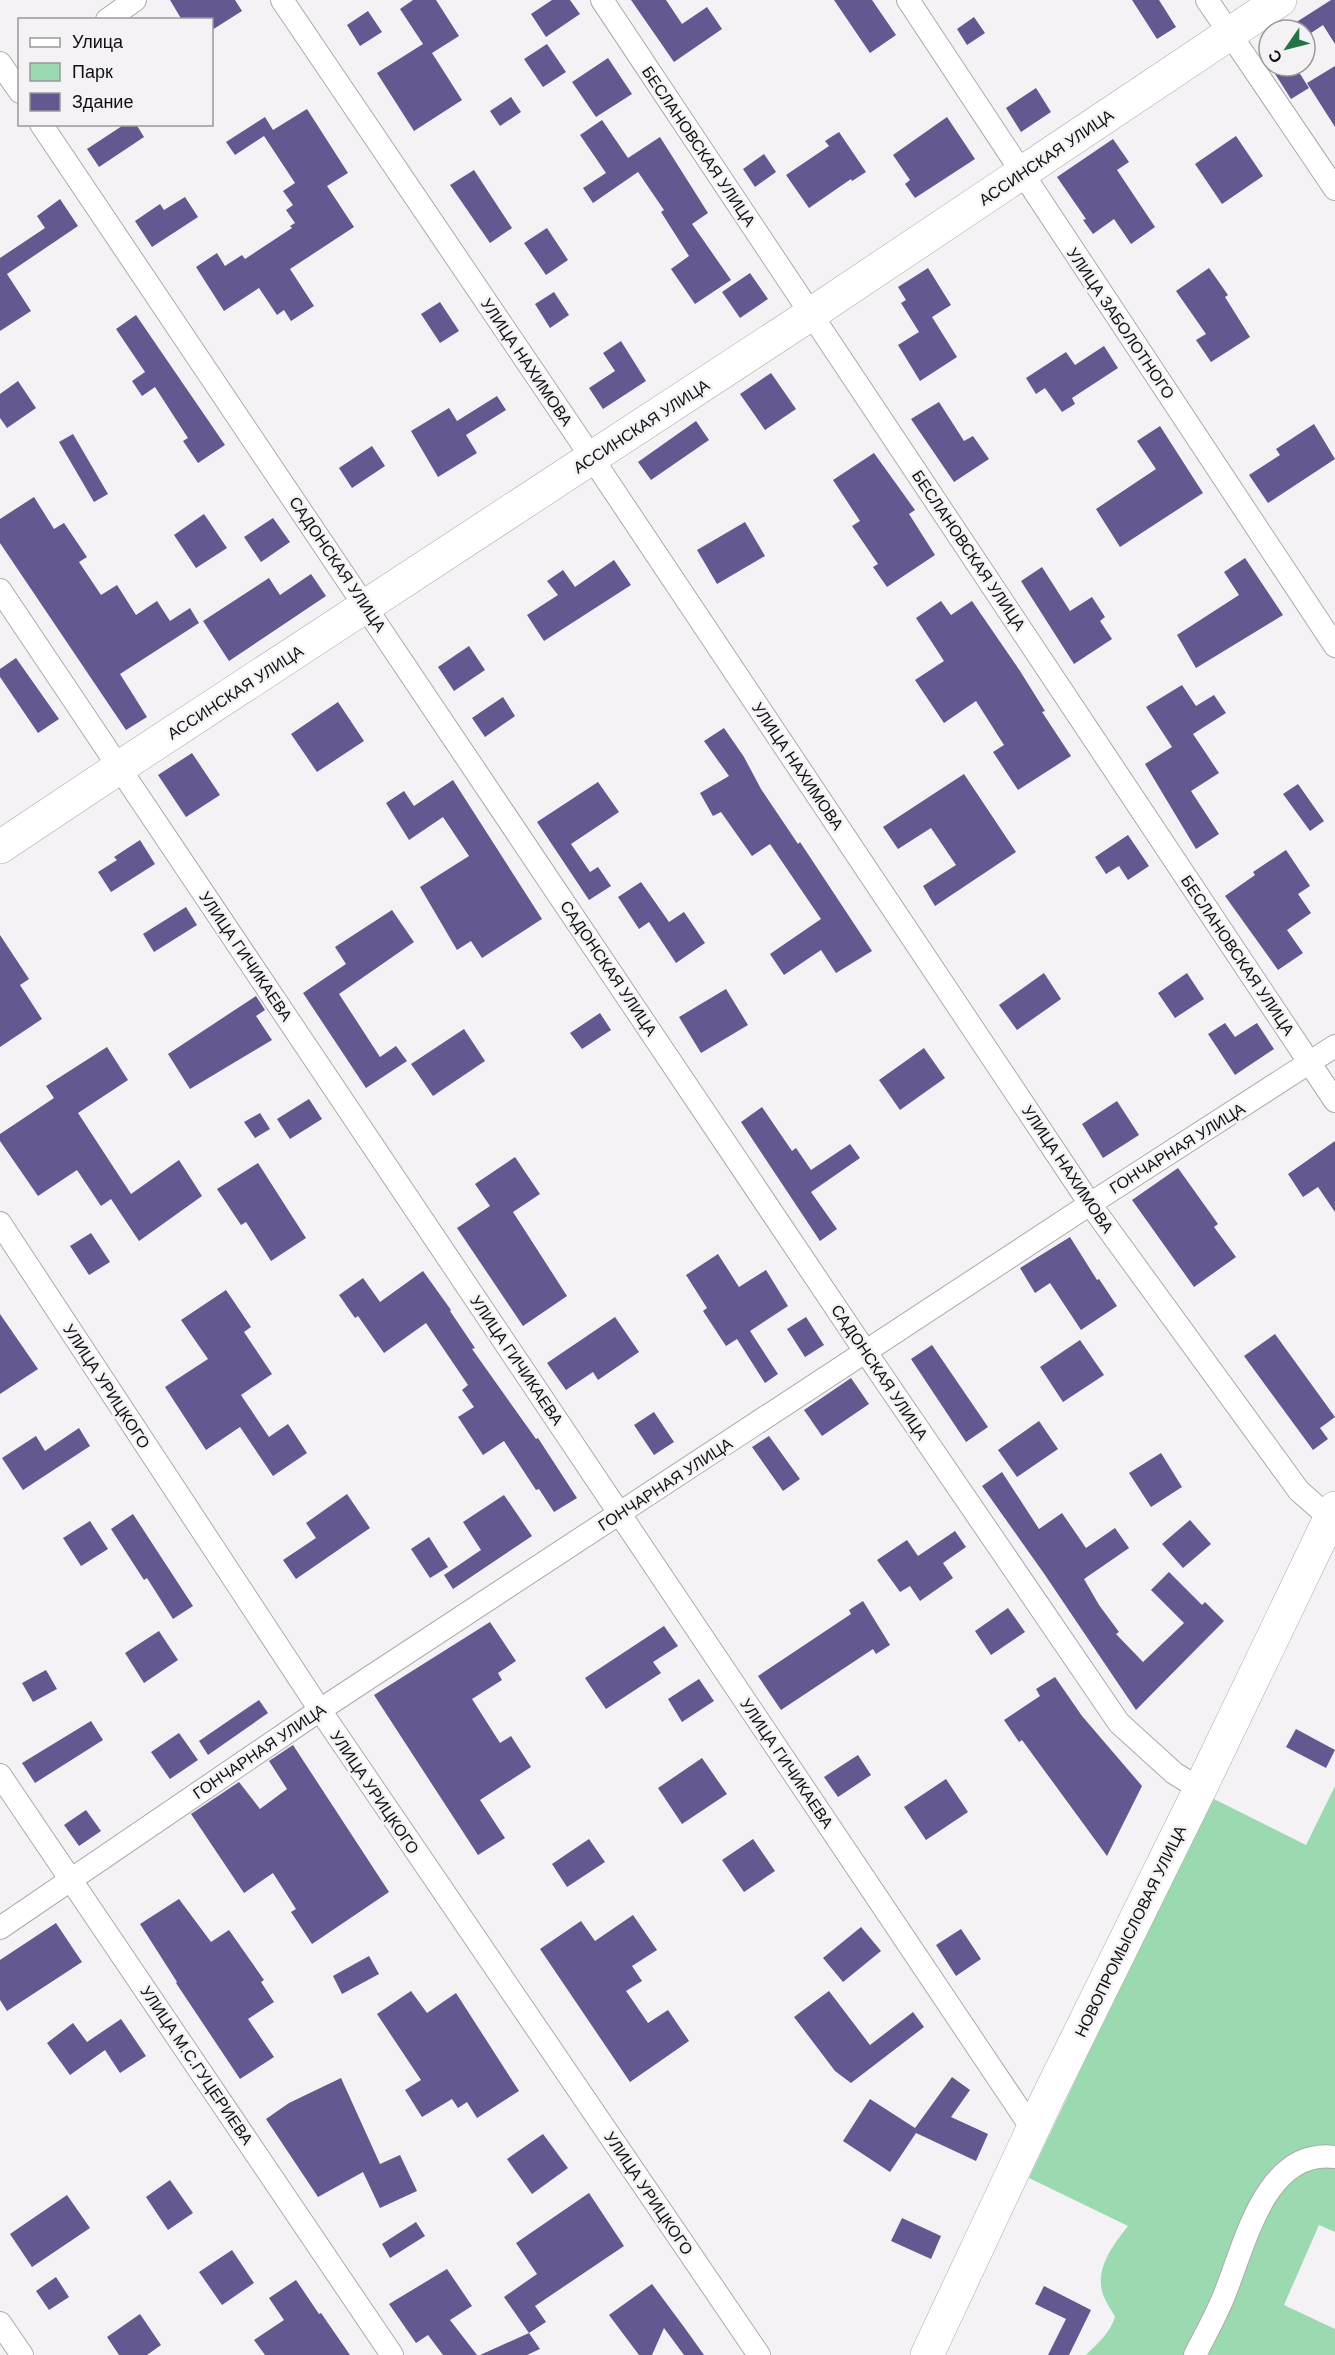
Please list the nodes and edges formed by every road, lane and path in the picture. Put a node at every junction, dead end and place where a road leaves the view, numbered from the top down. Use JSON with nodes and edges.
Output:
{"nodes":[{"id":1,"x":135,"y":0,"type":"edge"},
{"id":2,"x":282,"y":0,"type":"edge"},
{"id":3,"x":602,"y":0,"type":"edge"},
{"id":4,"x":908,"y":0,"type":"edge"},
{"id":5,"x":1207,"y":0,"type":"edge"},
{"id":6,"x":1280,"y":0,"type":"edge"},
{"id":7,"x":110,"y":18,"type":"edge"},
{"id":8,"x":1230,"y":33,"type":"junction"},
{"id":9,"x":0,"y":63,"type":"edge"},
{"id":10,"x":13,"y":87,"type":"edge"},
{"id":11,"x":42,"y":126,"type":"edge"},
{"id":12,"x":1021,"y":173,"type":"junction"},
{"id":13,"x":1335,"y":189,"type":"edge"},
{"id":14,"x":811,"y":314,"type":"junction"},
{"id":15,"x":592,"y":458,"type":"junction"},
{"id":16,"x":0,"y":590,"type":"edge"},
{"id":17,"x":366,"y":606,"type":"junction"},
{"id":18,"x":1335,"y":646,"type":"edge"},
{"id":19,"x":120,"y":766,"type":"junction"},
{"id":20,"x":0,"y":847,"type":"edge"},
{"id":21,"x":1335,"y":1046,"type":"edge"},
{"id":22,"x":1311,"y":1063,"type":"junction"},
{"id":23,"x":1335,"y":1101,"type":"edge"},
{"id":24,"x":1090,"y":1204,"type":"junction"},
{"id":25,"x":0,"y":1223,"type":"edge"},
{"id":26,"x":865,"y":1351,"type":"junction"},
{"id":27,"x":1332,"y":1513,"type":"edge"},
{"id":28,"x":620,"y":1514,"type":"junction"},
{"id":29,"x":320,"y":1710,"type":"junction"},
{"id":30,"x":0,"y":1775,"type":"edge"},
{"id":31,"x":1200,"y":1789,"type":"junction"},
{"id":32,"x":72,"y":1878,"type":"junction"},
{"id":33,"x":0,"y":1928,"type":"edge"},
{"id":34,"x":1033,"y":2130,"type":"junction"},
{"id":35,"x":1335,"y":2157,"type":"edge"},
{"id":36,"x":0,"y":2323,"type":"edge"},
{"id":37,"x":22,"y":2355,"type":"edge"},
{"id":38,"x":392,"y":2355,"type":"edge"},
{"id":39,"x":759,"y":2355,"type":"edge"},
{"id":40,"x":927,"y":2355,"type":"edge"},
{"id":41,"x":1195,"y":2355,"type":"edge"}],
"edges":[{"from":1,"to":7,"type":"street"},
{"from":2,"to":15,"type":"street","name":"УЛИЦА НАХИМОВА"},
{"from":3,"to":14,"type":"street","name":"БЕСЛАНОВСКАЯ УЛИЦА"},
{"from":4,"to":12,"type":"street","name":"УЛИЦА ЗАБОЛОТНОГО"},
{"from":5,"to":8,"type":"street"},
{"from":6,"to":8,"type":"street","name":"АССИНСКАЯ УЛИЦА"},
{"from":8,"to":12,"type":"street","name":"АССИНСКАЯ УЛИЦА"},
{"from":8,"to":13,"type":"street"},
{"from":9,"to":10,"type":"street"},
{"from":11,"to":17,"type":"street","name":"САДОНСКАЯ УЛИЦА"},
{"from":12,"to":14,"type":"street","name":"АССИНСКАЯ УЛИЦА"},
{"from":12,"to":18,"type":"street","name":"УЛИЦА ЗАБОЛОТНОГО"},
{"from":14,"to":15,"type":"street","name":"АССИНСКАЯ УЛИЦА"},
{"from":14,"to":22,"type":"street","name":"БЕСЛАНОВСКАЯ УЛИЦА"},
{"from":15,"to":17,"type":"street","name":"АССИНСКАЯ УЛИЦА"},
{"from":15,"to":24,"type":"street","name":"УЛИЦА НАХИМОВА"},
{"from":16,"to":19,"type":"street","name":"УЛИЦА ГИЧИКАЕВА"},
{"from":17,"to":19,"type":"street","name":"АССИНСКАЯ УЛИЦА"},
{"from":17,"to":26,"type":"street","name":"САДОНСКАЯ УЛИЦА"},
{"from":19,"to":20,"type":"street","name":"АССИНСКАЯ УЛИЦА"},
{"from":19,"to":28,"type":"street","name":"УЛИЦА ГИЧИКАЕВА"},
{"from":21,"to":22,"type":"street","name":"ГОНЧАРНАЯ УЛИЦА"},
{"from":22,"to":23,"type":"street","name":"БЕСЛАНОВСКАЯ УЛИЦА"},
{"from":22,"to":24,"type":"street","name":"ГОНЧАРНАЯ УЛИЦА"},
{"from":24,"to":26,"type":"street","name":"ГОНЧАРНАЯ УЛИЦА"},
{"from":24,"to":27,"type":"street","name":"УЛИЦА НАХИМОВА"},
{"from":25,"to":29,"type":"street","name":"УЛИЦА УРИЦКОГО"},
{"from":26,"to":28,"type":"street","name":"ГОНЧАРНАЯ УЛИЦА"},
{"from":26,"to":31,"type":"street","name":"САДОНСКАЯ УЛИЦА"},
{"from":27,"to":31,"type":"street","name":"НОВОПРОМЫСЛОВАЯ УЛИЦА"},
{"from":28,"to":29,"type":"street","name":"ГОНЧАРНАЯ УЛИЦА"},
{"from":28,"to":34,"type":"street","name":"УЛИЦА ГИЧИКАЕВА"},
{"from":29,"to":32,"type":"street","name":"ГОНЧАРНАЯ УЛИЦА"},
{"from":29,"to":39,"type":"street","name":"УЛИЦА УРИЦКОГО"},
{"from":30,"to":32,"type":"street","name":"УЛИЦА М.С.ГУЦЕРИЕВА"},
{"from":31,"to":34,"type":"street","name":"НОВОПРОМЫСЛОВАЯ УЛИЦА"},
{"from":32,"to":33,"type":"street","name":"ГОНЧАРНАЯ УЛИЦА"},
{"from":32,"to":38,"type":"street","name":"УЛИЦА М.С.ГУЦЕРИЕВА"},
{"from":34,"to":40,"type":"street","name":"НОВОПРОМЫСЛОВАЯ УЛИЦА"},
{"from":35,"to":41,"type":"street"},
{"from":36,"to":37,"type":"street"}]}
